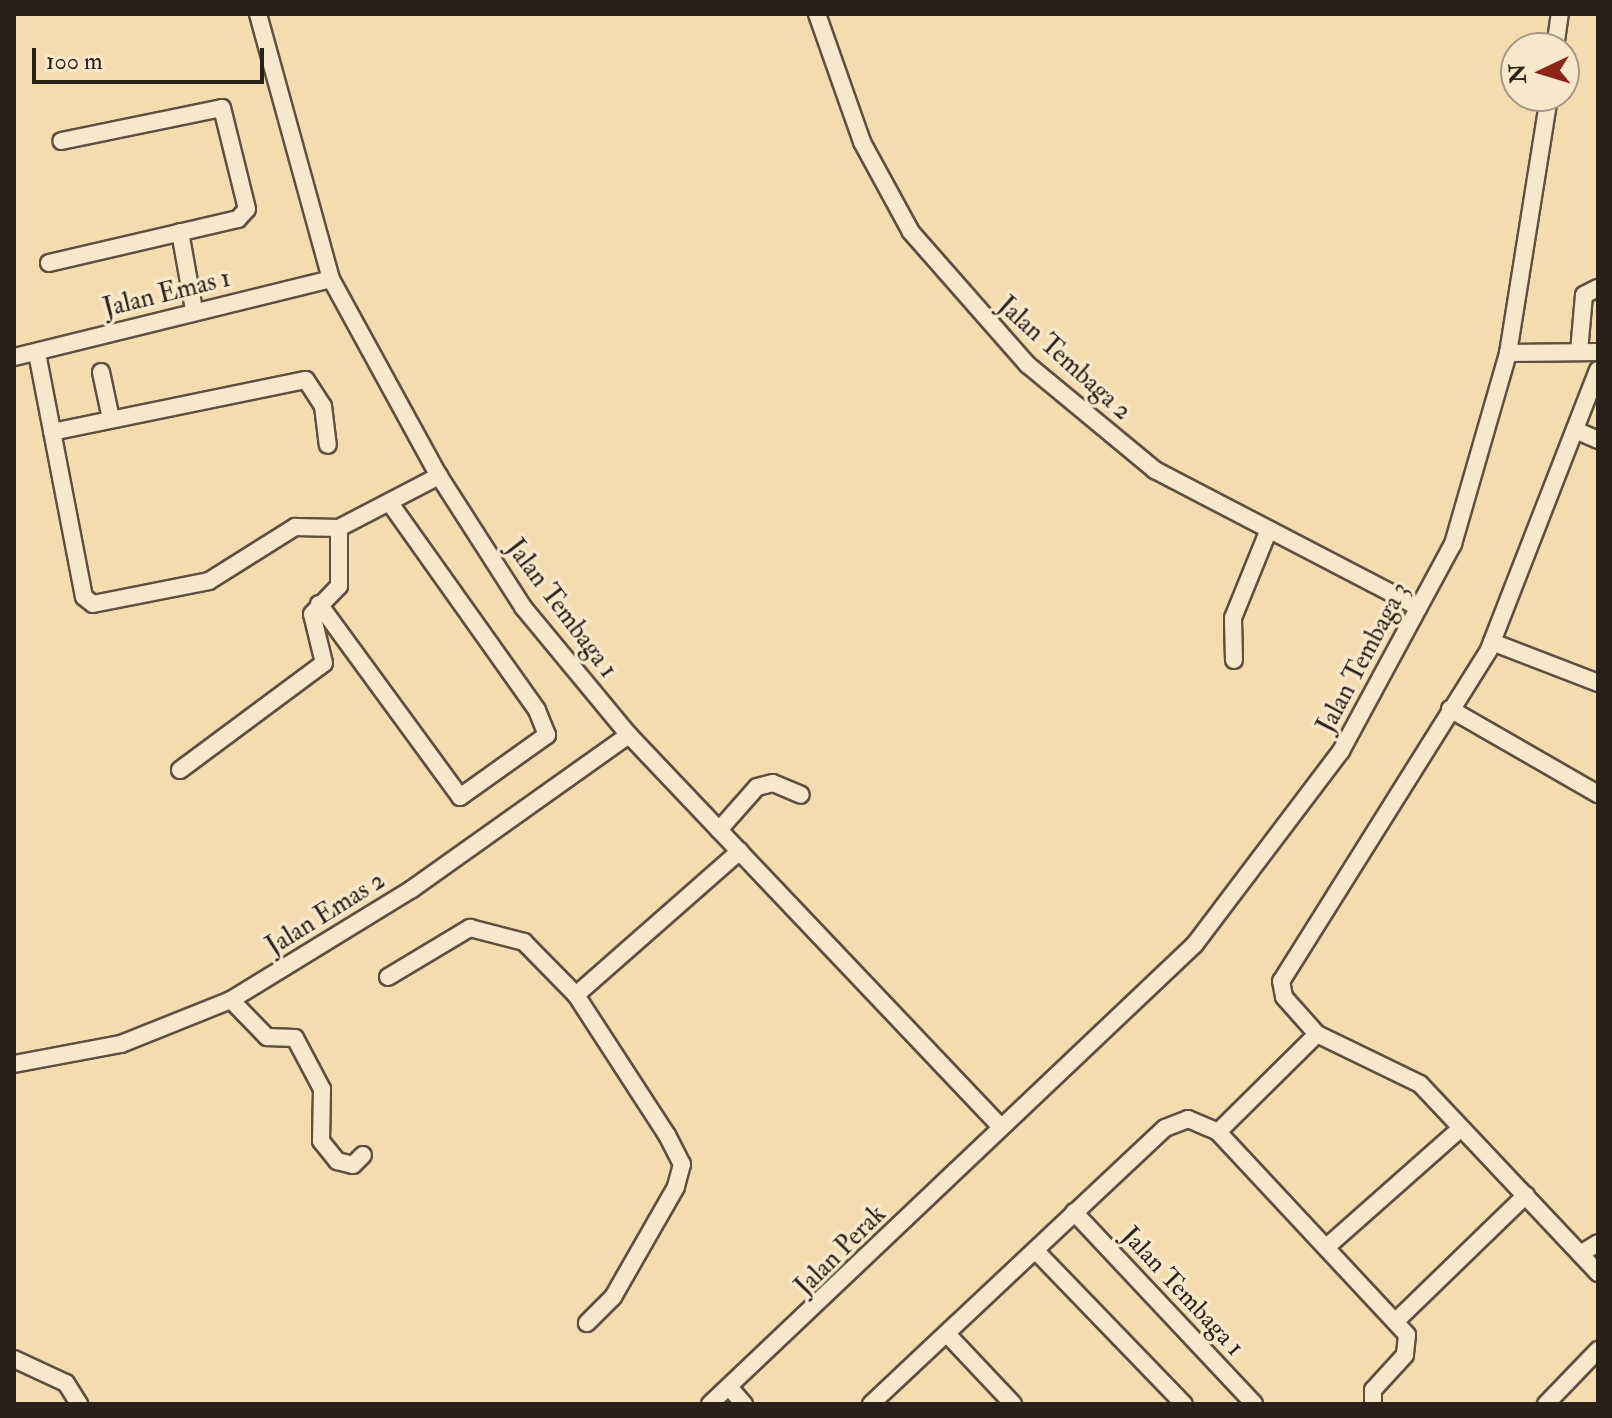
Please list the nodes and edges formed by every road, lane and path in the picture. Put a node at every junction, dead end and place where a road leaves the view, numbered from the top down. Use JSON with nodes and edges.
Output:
{"nodes":[{"id":1,"x":258,"y":14,"type":"edge"},
{"id":2,"x":817,"y":14,"type":"edge"},
{"id":3,"x":1546,"y":112,"type":"edge"},
{"id":4,"x":61,"y":141,"type":"dead end"},
{"id":5,"x":180,"y":232,"type":"junction"},
{"id":6,"x":49,"y":263,"type":"dead end"},
{"id":7,"x":331,"y":279,"type":"junction"},
{"id":8,"x":1598,"y":288,"type":"edge"},
{"id":9,"x":194,"y":310,"type":"junction"},
{"id":10,"x":1579,"y":352,"type":"junction"},
{"id":11,"x":1598,"y":352,"type":"edge"},
{"id":12,"x":37,"y":353,"type":"junction"},
{"id":13,"x":1508,"y":353,"type":"junction"},
{"id":14,"x":14,"y":357,"type":"edge"},
{"id":15,"x":1598,"y":370,"type":"edge"},
{"id":16,"x":101,"y":372,"type":"dead end"},
{"id":17,"x":111,"y":419,"type":"junction"},
{"id":18,"x":1575,"y":430,"type":"junction"},
{"id":19,"x":52,"y":432,"type":"junction"},
{"id":20,"x":1598,"y":440,"type":"edge"},
{"id":21,"x":328,"y":445,"type":"dead end"},
{"id":22,"x":439,"y":476,"type":"junction"},
{"id":23,"x":389,"y":502,"type":"junction"},
{"id":24,"x":339,"y":528,"type":"junction"},
{"id":25,"x":1268,"y":532,"type":"junction"},
{"id":26,"x":319,"y":604,"type":"junction"},
{"id":27,"x":1418,"y":607,"type":"junction"},
{"id":28,"x":1492,"y":642,"type":"junction"},
{"id":29,"x":1234,"y":660,"type":"dead end"},
{"id":30,"x":1598,"y":683,"type":"edge"},
{"id":31,"x":1450,"y":709,"type":"junction"},
{"id":32,"x":629,"y":735,"type":"junction"},
{"id":33,"x":180,"y":770,"type":"dead end"},
{"id":34,"x":1598,"y":794,"type":"edge"},
{"id":35,"x":801,"y":795,"type":"dead end"},
{"id":36,"x":719,"y":830,"type":"junction"},
{"id":37,"x":740,"y":851,"type":"junction"},
{"id":38,"x":388,"y":977,"type":"dead end"},
{"id":39,"x":576,"y":995,"type":"junction"},
{"id":40,"x":231,"y":1000,"type":"junction"},
{"id":41,"x":1317,"y":1034,"type":"junction"},
{"id":42,"x":14,"y":1064,"type":"edge"},
{"id":43,"x":999,"y":1125,"type":"junction"},
{"id":44,"x":1461,"y":1128,"type":"junction"},
{"id":45,"x":1218,"y":1132,"type":"junction"},
{"id":46,"x":363,"y":1155,"type":"dead end"},
{"id":47,"x":1526,"y":1195,"type":"junction"},
{"id":48,"x":1074,"y":1212,"type":"junction"},
{"id":49,"x":1598,"y":1243,"type":"edge"},
{"id":50,"x":1330,"y":1244,"type":"junction"},
{"id":51,"x":1036,"y":1251,"type":"junction"},
{"id":52,"x":1580,"y":1254,"type":"junction"},
{"id":53,"x":1598,"y":1273,"type":"edge"},
{"id":54,"x":1396,"y":1321,"type":"junction"},
{"id":55,"x":587,"y":1323,"type":"dead end"},
{"id":56,"x":949,"y":1336,"type":"junction"},
{"id":57,"x":1598,"y":1350,"type":"edge"},
{"id":58,"x":14,"y":1359,"type":"edge"},
{"id":59,"x":729,"y":1387,"type":"junction"},
{"id":60,"x":79,"y":1404,"type":"edge"},
{"id":61,"x":710,"y":1404,"type":"edge"},
{"id":62,"x":744,"y":1404,"type":"edge"},
{"id":63,"x":871,"y":1404,"type":"edge"},
{"id":64,"x":1013,"y":1404,"type":"edge"},
{"id":65,"x":1184,"y":1404,"type":"edge"},
{"id":66,"x":1254,"y":1404,"type":"edge"},
{"id":67,"x":1373,"y":1404,"type":"edge"},
{"id":68,"x":1546,"y":1404,"type":"edge"}],
"edges":[{"from":1,"to":7,"type":"street","name":"Jalan Tembaga 1"},
{"from":2,"to":25,"type":"street","name":"Jalan Tembaga 2"},
{"from":3,"to":13,"type":"street","name":"Jalan Tembaga 3"},
{"from":4,"to":5,"type":"street"},
{"from":5,"to":6,"type":"street"},
{"from":5,"to":9,"type":"street"},
{"from":7,"to":9,"type":"street","name":"Jalan Emas 1"},
{"from":7,"to":22,"type":"street","name":"Jalan Tembaga 1"},
{"from":8,"to":10,"type":"street"},
{"from":9,"to":12,"type":"street","name":"Jalan Emas 1"},
{"from":10,"to":11,"type":"street"},
{"from":10,"to":13,"type":"street"},
{"from":12,"to":14,"type":"street","name":"Jalan Emas 1"},
{"from":12,"to":19,"type":"street"},
{"from":13,"to":27,"type":"street","name":"Jalan Tembaga 3"},
{"from":15,"to":18,"type":"street"},
{"from":16,"to":17,"type":"street"},
{"from":17,"to":19,"type":"street"},
{"from":17,"to":21,"type":"street"},
{"from":18,"to":20,"type":"street"},
{"from":18,"to":28,"type":"street"},
{"from":19,"to":24,"type":"street"},
{"from":22,"to":23,"type":"street"},
{"from":22,"to":32,"type":"street","name":"Jalan Tembaga 1"},
{"from":23,"to":24,"type":"street"},
{"from":23,"to":26,"type":"street"},
{"from":24,"to":26,"type":"street"},
{"from":25,"to":27,"type":"street","name":"Jalan Tembaga 2"},
{"from":25,"to":29,"type":"street"},
{"from":26,"to":33,"type":"street"},
{"from":27,"to":43,"type":"street","name":"Jalan Tembaga 3"},
{"from":28,"to":30,"type":"street"},
{"from":28,"to":31,"type":"street"},
{"from":31,"to":34,"type":"street"},
{"from":31,"to":41,"type":"street"},
{"from":32,"to":36,"type":"street","name":"Jalan Tembaga 1"},
{"from":32,"to":40,"type":"street","name":"Jalan Emas 2"},
{"from":35,"to":36,"type":"street"},
{"from":36,"to":37,"type":"street","name":"Jalan Tembaga 1"},
{"from":37,"to":39,"type":"street"},
{"from":37,"to":43,"type":"street","name":"Jalan Tembaga 1"},
{"from":38,"to":39,"type":"street"},
{"from":39,"to":55,"type":"street"},
{"from":40,"to":42,"type":"street","name":"Jalan Emas 2"},
{"from":40,"to":46,"type":"street"},
{"from":41,"to":44,"type":"street"},
{"from":41,"to":45,"type":"street"},
{"from":43,"to":59,"type":"street","name":"Jalan Perak"},
{"from":44,"to":47,"type":"street"},
{"from":44,"to":50,"type":"street"},
{"from":45,"to":48,"type":"street"},
{"from":45,"to":50,"type":"street"},
{"from":47,"to":52,"type":"street"},
{"from":47,"to":54,"type":"street"},
{"from":48,"to":51,"type":"street"},
{"from":48,"to":66,"type":"street","name":"Jalan Tembaga 1"},
{"from":49,"to":52,"type":"street"},
{"from":50,"to":54,"type":"street"},
{"from":51,"to":56,"type":"street"},
{"from":51,"to":65,"type":"street"},
{"from":52,"to":53,"type":"street"},
{"from":54,"to":67,"type":"street"},
{"from":56,"to":63,"type":"street"},
{"from":56,"to":64,"type":"street"},
{"from":57,"to":68,"type":"street"},
{"from":58,"to":60,"type":"street"},
{"from":59,"to":61,"type":"street","name":"Jalan Perak"},
{"from":59,"to":62,"type":"street"}]}
